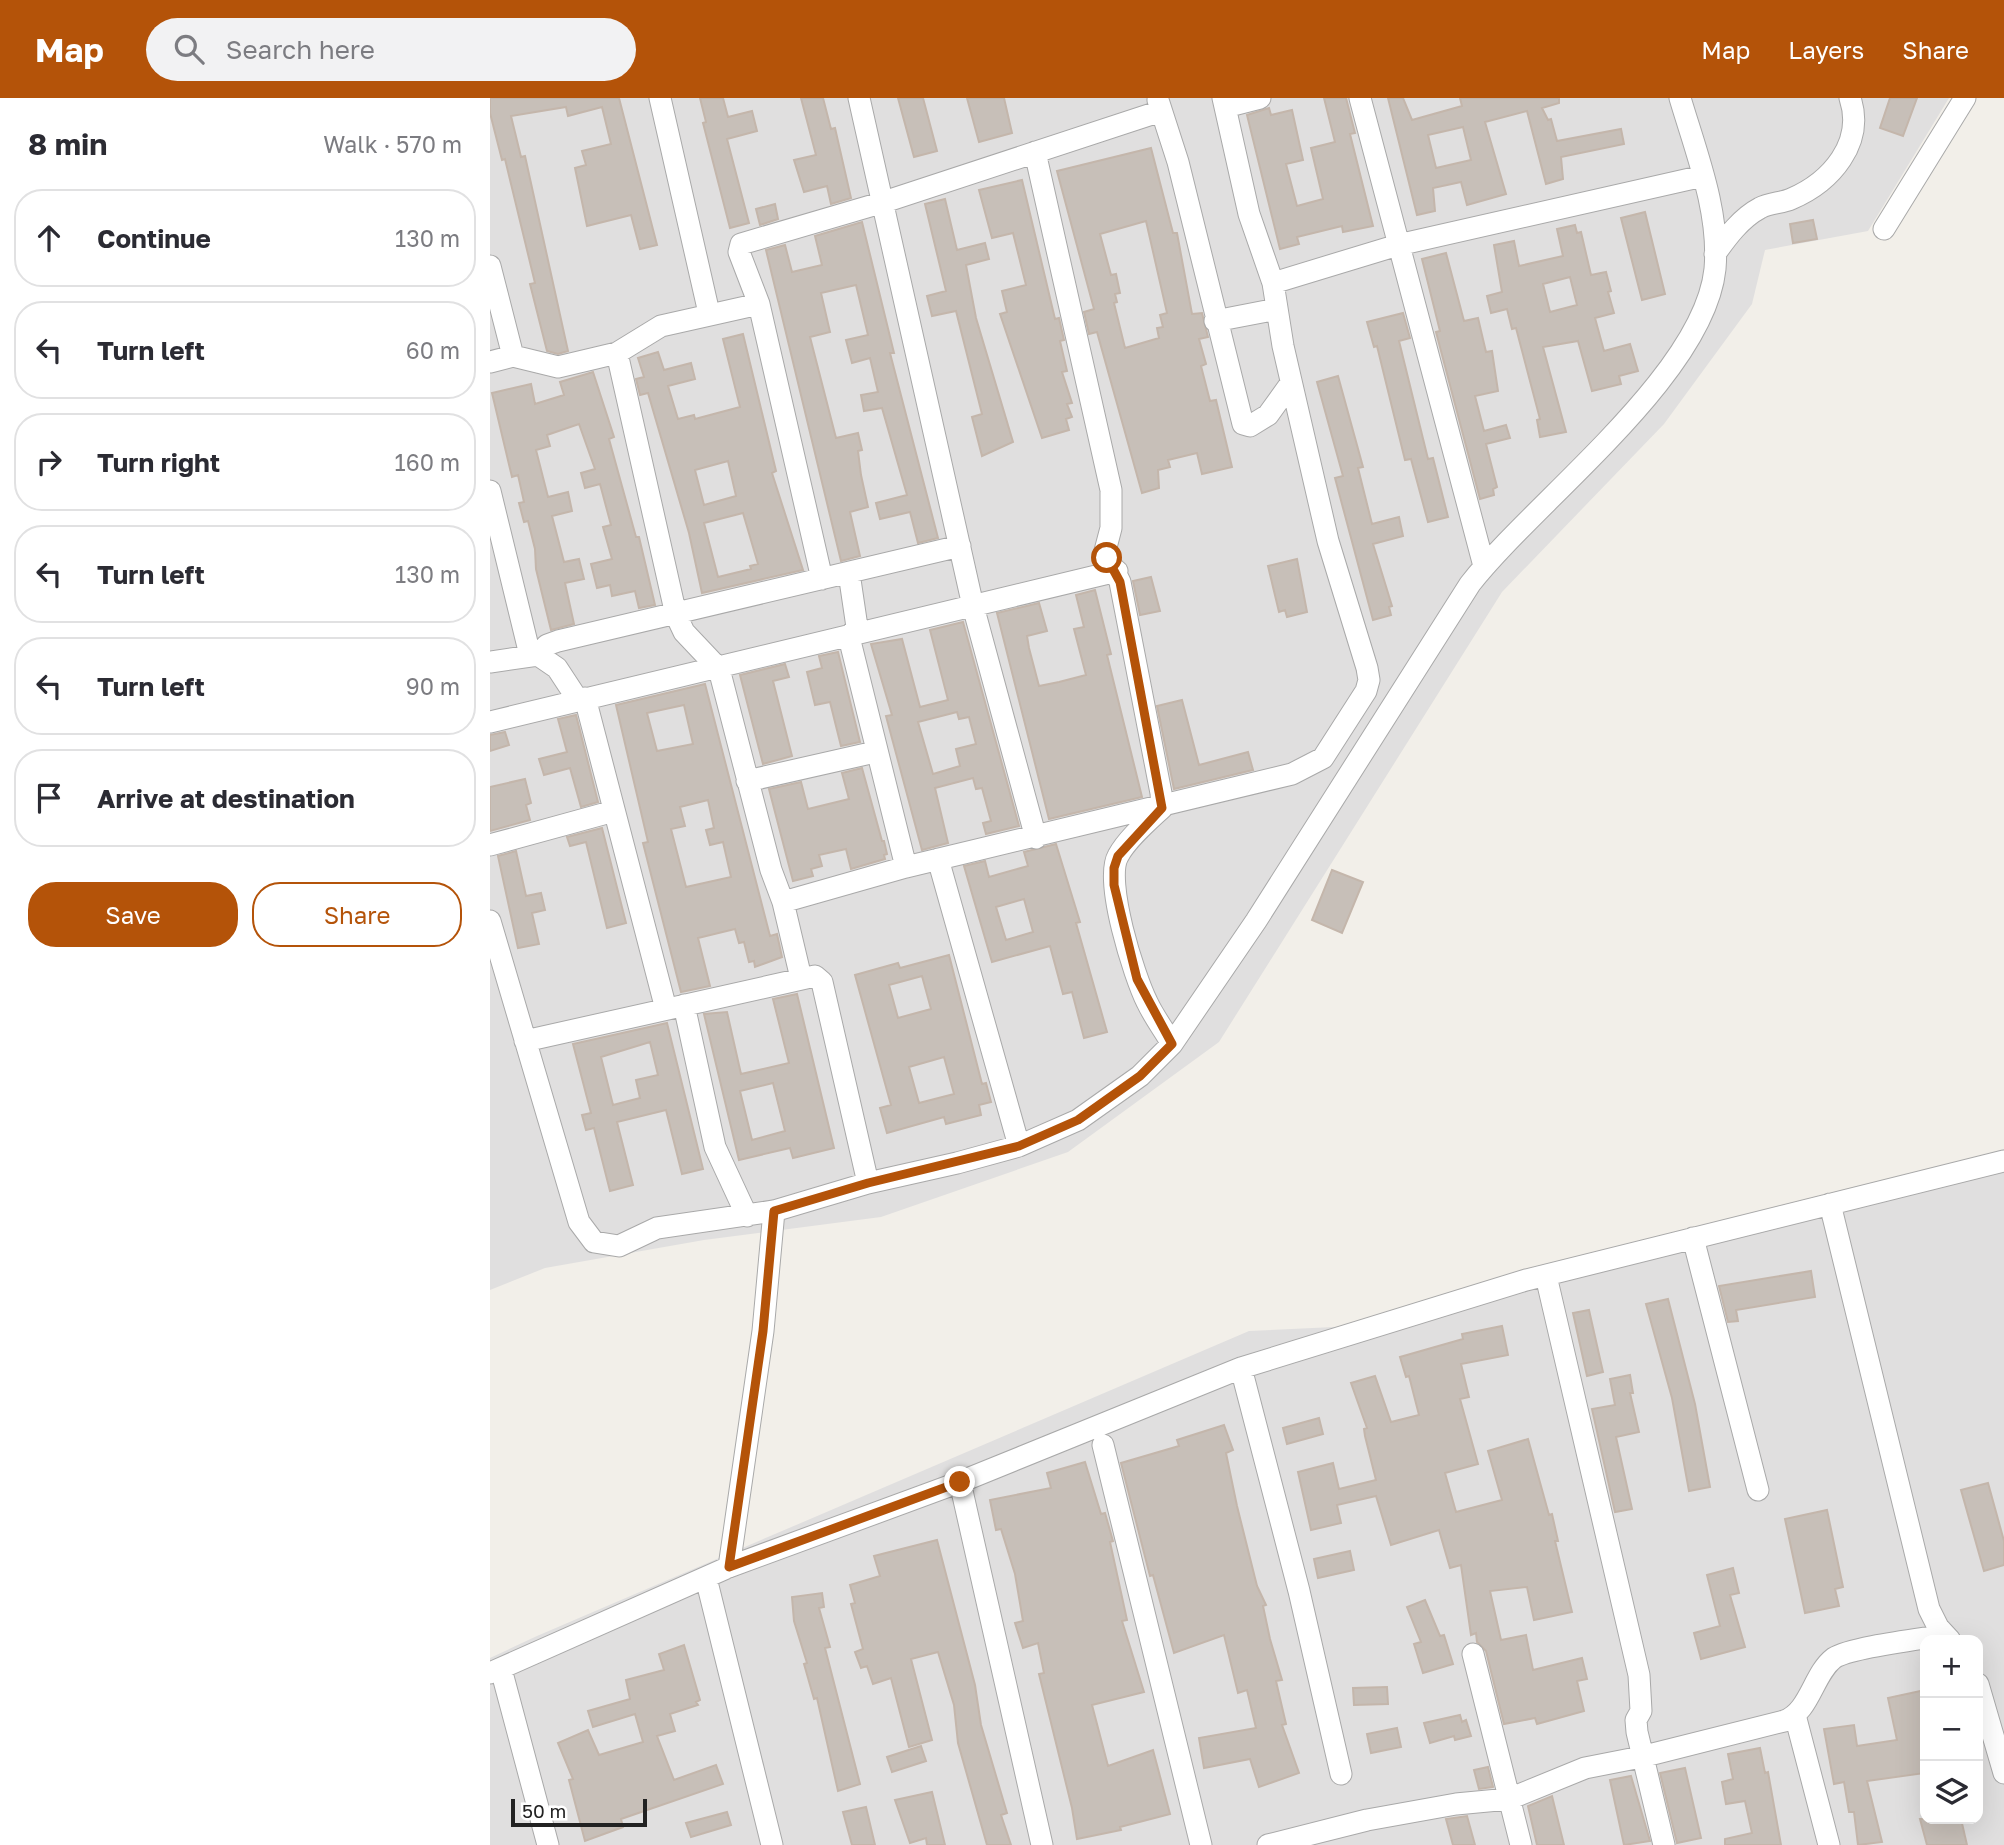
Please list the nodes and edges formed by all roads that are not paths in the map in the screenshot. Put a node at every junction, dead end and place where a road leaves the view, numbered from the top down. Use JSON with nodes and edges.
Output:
{"nodes":[{"id":1,"x":660,"y":98,"type":"edge"},
{"id":2,"x":859,"y":98,"type":"edge"},
{"id":3,"x":1260,"y":98,"type":"edge"},
{"id":4,"x":1360,"y":98,"type":"edge"},
{"id":5,"x":1680,"y":98,"type":"edge"},
{"id":6,"x":1850,"y":98,"type":"edge"},
{"id":7,"x":1965,"y":98,"type":"edge"},
{"id":8,"x":1224,"y":102,"type":"edge"},
{"id":9,"x":1160,"y":105,"type":"edge"},
{"id":10,"x":1035,"y":152,"type":"junction"},
{"id":11,"x":1703,"y":176,"type":"junction"},
{"id":12,"x":884,"y":202,"type":"junction"},
{"id":13,"x":1884,"y":229,"type":"dead end"},
{"id":14,"x":1398,"y":245,"type":"junction"},
{"id":15,"x":1715,"y":254,"type":"junction"},
{"id":16,"x":490,"y":266,"type":"edge"},
{"id":17,"x":1273,"y":283,"type":"junction"},
{"id":18,"x":759,"y":304,"type":"junction"},
{"id":19,"x":1278,"y":309,"type":"junction"},
{"id":20,"x":709,"y":313,"type":"junction"},
{"id":21,"x":1215,"y":321,"type":"junction"},
{"id":22,"x":617,"y":353,"type":"junction"},
{"id":23,"x":513,"y":356,"type":"junction"},
{"id":24,"x":490,"y":362,"type":"edge"},
{"id":25,"x":1291,"y":383,"type":"junction"},
{"id":26,"x":490,"y":491,"type":"edge"},
{"id":27,"x":960,"y":546,"type":"junction"},
{"id":28,"x":1484,"y":566,"type":"junction"},
{"id":29,"x":1116,"y":571,"type":"junction"},
{"id":30,"x":849,"y":573,"type":"junction"},
{"id":31,"x":822,"y":579,"type":"junction"},
{"id":32,"x":973,"y":606,"type":"junction"},
{"id":33,"x":676,"y":615,"type":"junction"},
{"id":34,"x":849,"y":637,"type":"junction"},
{"id":35,"x":534,"y":655,"type":"junction"},
{"id":36,"x":490,"y":662,"type":"edge"},
{"id":37,"x":719,"y":669,"type":"junction"},
{"id":38,"x":582,"y":699,"type":"junction"},
{"id":39,"x":490,"y":722,"type":"edge"},
{"id":40,"x":876,"y":752,"type":"junction"},
{"id":41,"x":747,"y":781,"type":"junction"},
{"id":42,"x":1162,"y":808,"type":"junction"},
{"id":43,"x":614,"y":811,"type":"junction"},
{"id":44,"x":1036,"y":838,"type":"junction"},
{"id":45,"x":490,"y":845,"type":"edge"},
{"id":46,"x":938,"y":859,"type":"junction"},
{"id":47,"x":906,"y":867,"type":"junction"},
{"id":48,"x":783,"y":902,"type":"junction"},
{"id":49,"x":490,"y":921,"type":"edge"},
{"id":50,"x":801,"y":978,"type":"junction"},
{"id":51,"x":675,"y":1007,"type":"junction"},
{"id":52,"x":525,"y":1041,"type":"junction"},
{"id":53,"x":1172,"y":1044,"type":"junction"},
{"id":54,"x":1019,"y":1146,"type":"junction"},
{"id":55,"x":2004,"y":1161,"type":"edge"},
{"id":56,"x":868,"y":1183,"type":"junction"},
{"id":57,"x":1830,"y":1204,"type":"junction"},
{"id":58,"x":774,"y":1211,"type":"junction"},
{"id":59,"x":747,"y":1216,"type":"junction"},
{"id":60,"x":1693,"y":1238,"type":"junction"},
{"id":61,"x":1546,"y":1276,"type":"junction"},
{"id":62,"x":1241,"y":1368,"type":"junction"},
{"id":63,"x":1103,"y":1444,"type":"dead end"},
{"id":64,"x":960,"y":1482,"type":"junction"},
{"id":65,"x":1758,"y":1490,"type":"dead end"},
{"id":66,"x":729,"y":1567,"type":"junction"},
{"id":67,"x":706,"y":1578,"type":"junction"},
{"id":68,"x":1946,"y":1635,"type":"edge"},
{"id":69,"x":1920,"y":1642,"type":"edge"},
{"id":70,"x":1473,"y":1654,"type":"dead end"},
{"id":71,"x":496,"y":1671,"type":"edge"},
{"id":72,"x":1982,"y":1698,"type":"edge"},
{"id":73,"x":1795,"y":1715,"type":"junction"},
{"id":74,"x":1641,"y":1758,"type":"junction"},
{"id":75,"x":2004,"y":1773,"type":"edge"},
{"id":76,"x":1341,"y":1774,"type":"dead end"},
{"id":77,"x":1509,"y":1799,"type":"junction"},
{"id":78,"x":548,"y":1845,"type":"edge"},
{"id":79,"x":772,"y":1845,"type":"edge"},
{"id":80,"x":1042,"y":1845,"type":"edge"},
{"id":81,"x":1201,"y":1845,"type":"edge"},
{"id":82,"x":1268,"y":1845,"type":"edge"},
{"id":83,"x":1521,"y":1845,"type":"edge"},
{"id":84,"x":1664,"y":1845,"type":"edge"},
{"id":85,"x":1829,"y":1845,"type":"edge"}],
"edges":[{"from":1,"to":20,"type":"street"},
{"from":2,"to":12,"type":"street"},
{"from":3,"to":8,"type":"street"},
{"from":4,"to":14,"type":"street"},
{"from":5,"to":11,"type":"street"},
{"from":6,"to":15,"type":"street"},
{"from":7,"to":13,"type":"street"},
{"from":8,"to":17,"type":"street"},
{"from":9,"to":10,"type":"street"},
{"from":9,"to":21,"type":"street"},
{"from":10,"to":12,"type":"street"},
{"from":10,"to":29,"type":"street"},
{"from":11,"to":14,"type":"street"},
{"from":11,"to":15,"type":"street"},
{"from":12,"to":18,"type":"street"},
{"from":12,"to":27,"type":"street"},
{"from":14,"to":17,"type":"street"},
{"from":14,"to":28,"type":"street"},
{"from":15,"to":28,"type":"street"},
{"from":16,"to":23,"type":"street"},
{"from":17,"to":19,"type":"street"},
{"from":18,"to":20,"type":"street"},
{"from":18,"to":31,"type":"street"},
{"from":19,"to":21,"type":"street"},
{"from":19,"to":25,"type":"street"},
{"from":20,"to":22,"type":"street"},
{"from":21,"to":25,"type":"street"},
{"from":22,"to":23,"type":"street"},
{"from":22,"to":33,"type":"street"},
{"from":23,"to":24,"type":"street"},
{"from":25,"to":42,"type":"street"},
{"from":26,"to":35,"type":"street"},
{"from":27,"to":30,"type":"street"},
{"from":27,"to":32,"type":"street"},
{"from":28,"to":53,"type":"street"},
{"from":29,"to":32,"type":"street"},
{"from":29,"to":42,"type":"street"},
{"from":30,"to":31,"type":"street"},
{"from":30,"to":34,"type":"street"},
{"from":31,"to":33,"type":"street"},
{"from":32,"to":34,"type":"street"},
{"from":32,"to":44,"type":"street"},
{"from":33,"to":35,"type":"street"},
{"from":33,"to":37,"type":"street"},
{"from":34,"to":37,"type":"street"},
{"from":34,"to":40,"type":"street"},
{"from":35,"to":36,"type":"street"},
{"from":35,"to":38,"type":"street"},
{"from":37,"to":38,"type":"street"},
{"from":37,"to":41,"type":"street"},
{"from":38,"to":39,"type":"street"},
{"from":38,"to":43,"type":"street"},
{"from":40,"to":41,"type":"street"},
{"from":40,"to":47,"type":"street"},
{"from":41,"to":48,"type":"street"},
{"from":42,"to":44,"type":"street"},
{"from":42,"to":53,"type":"street"},
{"from":43,"to":45,"type":"street"},
{"from":43,"to":51,"type":"street"},
{"from":44,"to":46,"type":"street"},
{"from":46,"to":47,"type":"street"},
{"from":46,"to":54,"type":"street"},
{"from":47,"to":48,"type":"street"},
{"from":48,"to":50,"type":"street"},
{"from":49,"to":52,"type":"street"},
{"from":50,"to":51,"type":"street"},
{"from":50,"to":56,"type":"street"},
{"from":51,"to":52,"type":"street"},
{"from":51,"to":59,"type":"street"},
{"from":52,"to":59,"type":"street"},
{"from":53,"to":54,"type":"street"},
{"from":54,"to":56,"type":"street"},
{"from":55,"to":57,"type":"street"},
{"from":56,"to":58,"type":"street"},
{"from":57,"to":60,"type":"street"},
{"from":57,"to":68,"type":"street"},
{"from":58,"to":59,"type":"street"},
{"from":58,"to":66,"type":"street"},
{"from":60,"to":61,"type":"street"},
{"from":60,"to":65,"type":"street"},
{"from":61,"to":62,"type":"street"},
{"from":61,"to":74,"type":"street"},
{"from":62,"to":64,"type":"street"},
{"from":62,"to":76,"type":"street"},
{"from":63,"to":81,"type":"street"},
{"from":64,"to":66,"type":"street"},
{"from":64,"to":80,"type":"street"},
{"from":66,"to":67,"type":"street"},
{"from":67,"to":71,"type":"street"},
{"from":67,"to":79,"type":"street"},
{"from":69,"to":73,"type":"street"},
{"from":70,"to":77,"type":"street"},
{"from":71,"to":78,"type":"street"},
{"from":72,"to":75,"type":"street"},
{"from":73,"to":74,"type":"street"},
{"from":73,"to":85,"type":"street"},
{"from":74,"to":77,"type":"street"},
{"from":74,"to":84,"type":"street"},
{"from":77,"to":82,"type":"street"},
{"from":77,"to":83,"type":"street"}]}
